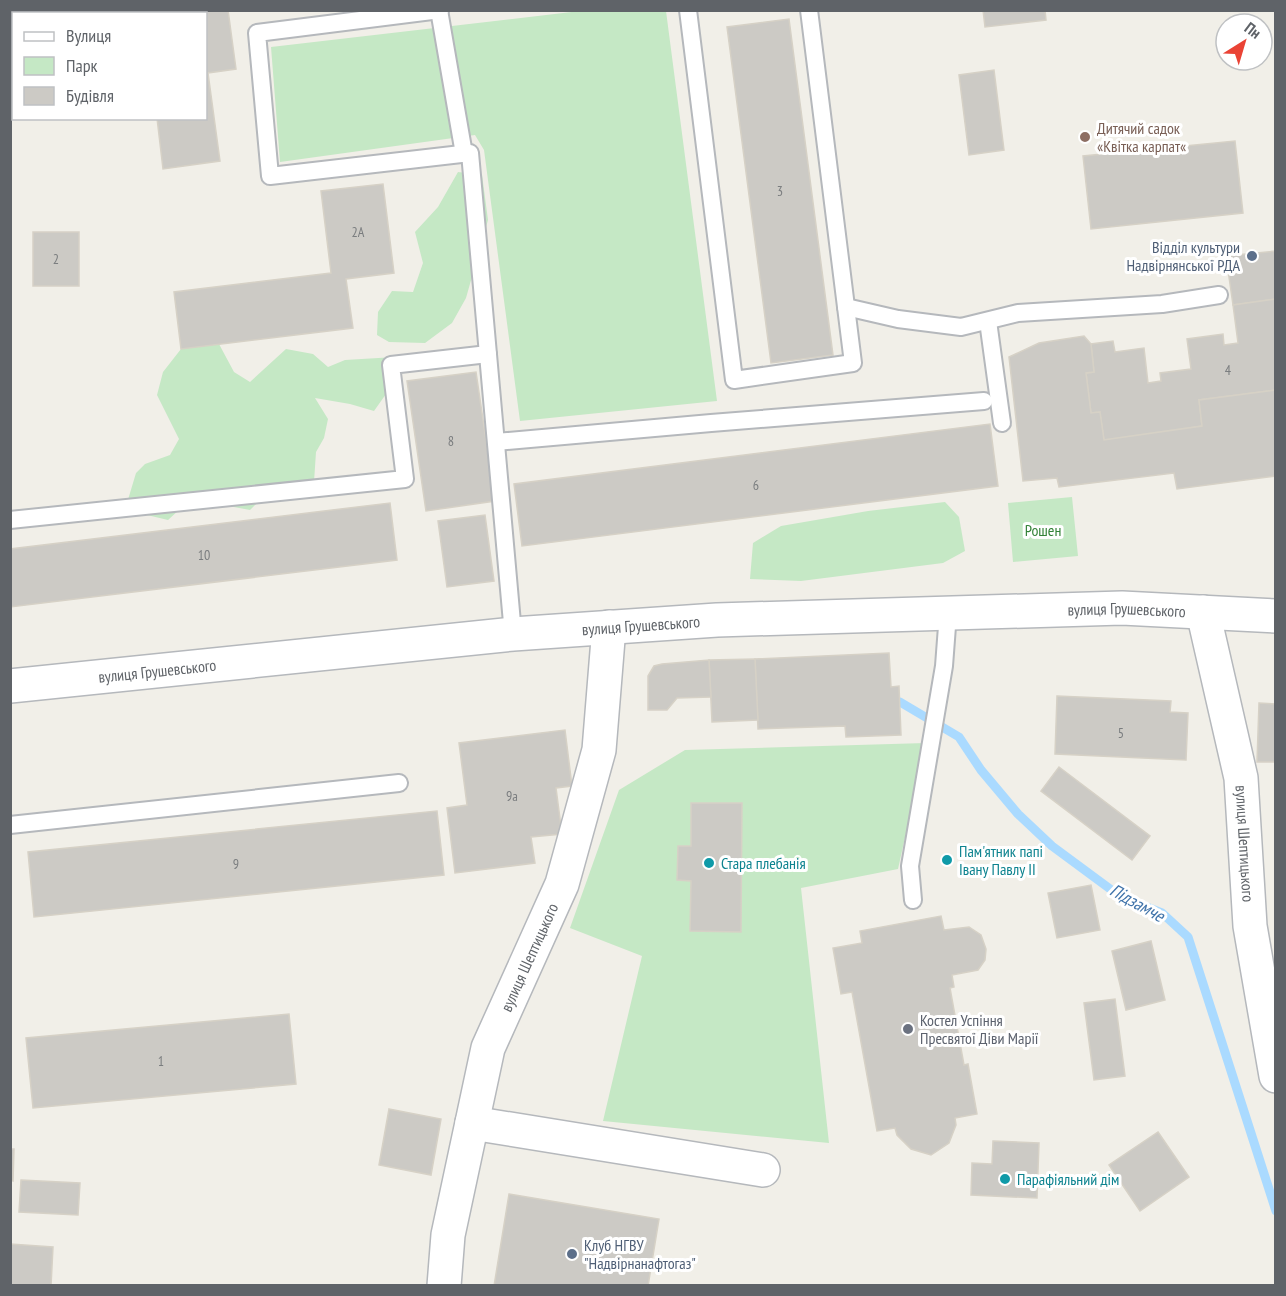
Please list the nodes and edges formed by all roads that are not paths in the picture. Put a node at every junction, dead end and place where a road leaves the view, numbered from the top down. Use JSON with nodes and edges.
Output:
{"nodes":[{"id":1,"x":688,"y":10,"type":"edge"},
{"id":2,"x":809,"y":10,"type":"edge"},
{"id":3,"x":439,"y":11,"type":"edge"},
{"id":4,"x":464,"y":154,"type":"junction"},
{"id":5,"x":1219,"y":295,"type":"dead end"},
{"id":6,"x":846,"y":307,"type":"junction"},
{"id":7,"x":988,"y":321,"type":"junction"},
{"id":8,"x":488,"y":354,"type":"junction"},
{"id":9,"x":984,"y":401,"type":"dead end"},
{"id":10,"x":1002,"y":423,"type":"dead end"},
{"id":11,"x":496,"y":442,"type":"junction"},
{"id":12,"x":10,"y":520,"type":"edge"},
{"id":13,"x":1203,"y":612,"type":"junction"},
{"id":14,"x":948,"y":613,"type":"junction"},
{"id":15,"x":1275,"y":616,"type":"edge"},
{"id":16,"x":609,"y":627,"type":"junction"},
{"id":17,"x":513,"y":634,"type":"junction"},
{"id":18,"x":10,"y":686,"type":"edge"},
{"id":19,"x":399,"y":783,"type":"dead end"},
{"id":20,"x":10,"y":825,"type":"edge"},
{"id":21,"x":913,"y":900,"type":"dead end"},
{"id":22,"x":1275,"y":1076,"type":"edge"},
{"id":23,"x":472,"y":1123,"type":"junction"},
{"id":24,"x":763,"y":1170,"type":"dead end"},
{"id":25,"x":444,"y":1286,"type":"edge"}],
"edges":[{"from":1,"to":6,"type":"lane"},
{"from":2,"to":6,"type":"lane"},
{"from":3,"to":4,"type":"lane"},
{"from":3,"to":4,"type":"lane"},
{"from":4,"to":8,"type":"lane"},
{"from":5,"to":7,"type":"lane"},
{"from":6,"to":7,"type":"lane"},
{"from":7,"to":10,"type":"lane"},
{"from":8,"to":11,"type":"lane"},
{"from":8,"to":12,"type":"lane"},
{"from":9,"to":11,"type":"lane"},
{"from":11,"to":17,"type":"lane"},
{"from":13,"to":14,"type":"street","name":"вулиця Грушевського"},
{"from":13,"to":15,"type":"street","name":"вулиця Грушевського"},
{"from":13,"to":22,"type":"street","name":"вулиця Шептицького"},
{"from":14,"to":16,"type":"street","name":"вулиця Грушевського"},
{"from":14,"to":21,"type":"lane"},
{"from":16,"to":17,"type":"street","name":"вулиця Грушевського"},
{"from":16,"to":23,"type":"street","name":"вулиця Шептицького"},
{"from":17,"to":18,"type":"street","name":"вулиця Грушевського"},
{"from":19,"to":20,"type":"lane"},
{"from":23,"to":24,"type":"street"},
{"from":23,"to":25,"type":"street","name":"вулиця Шептицького"}]}
